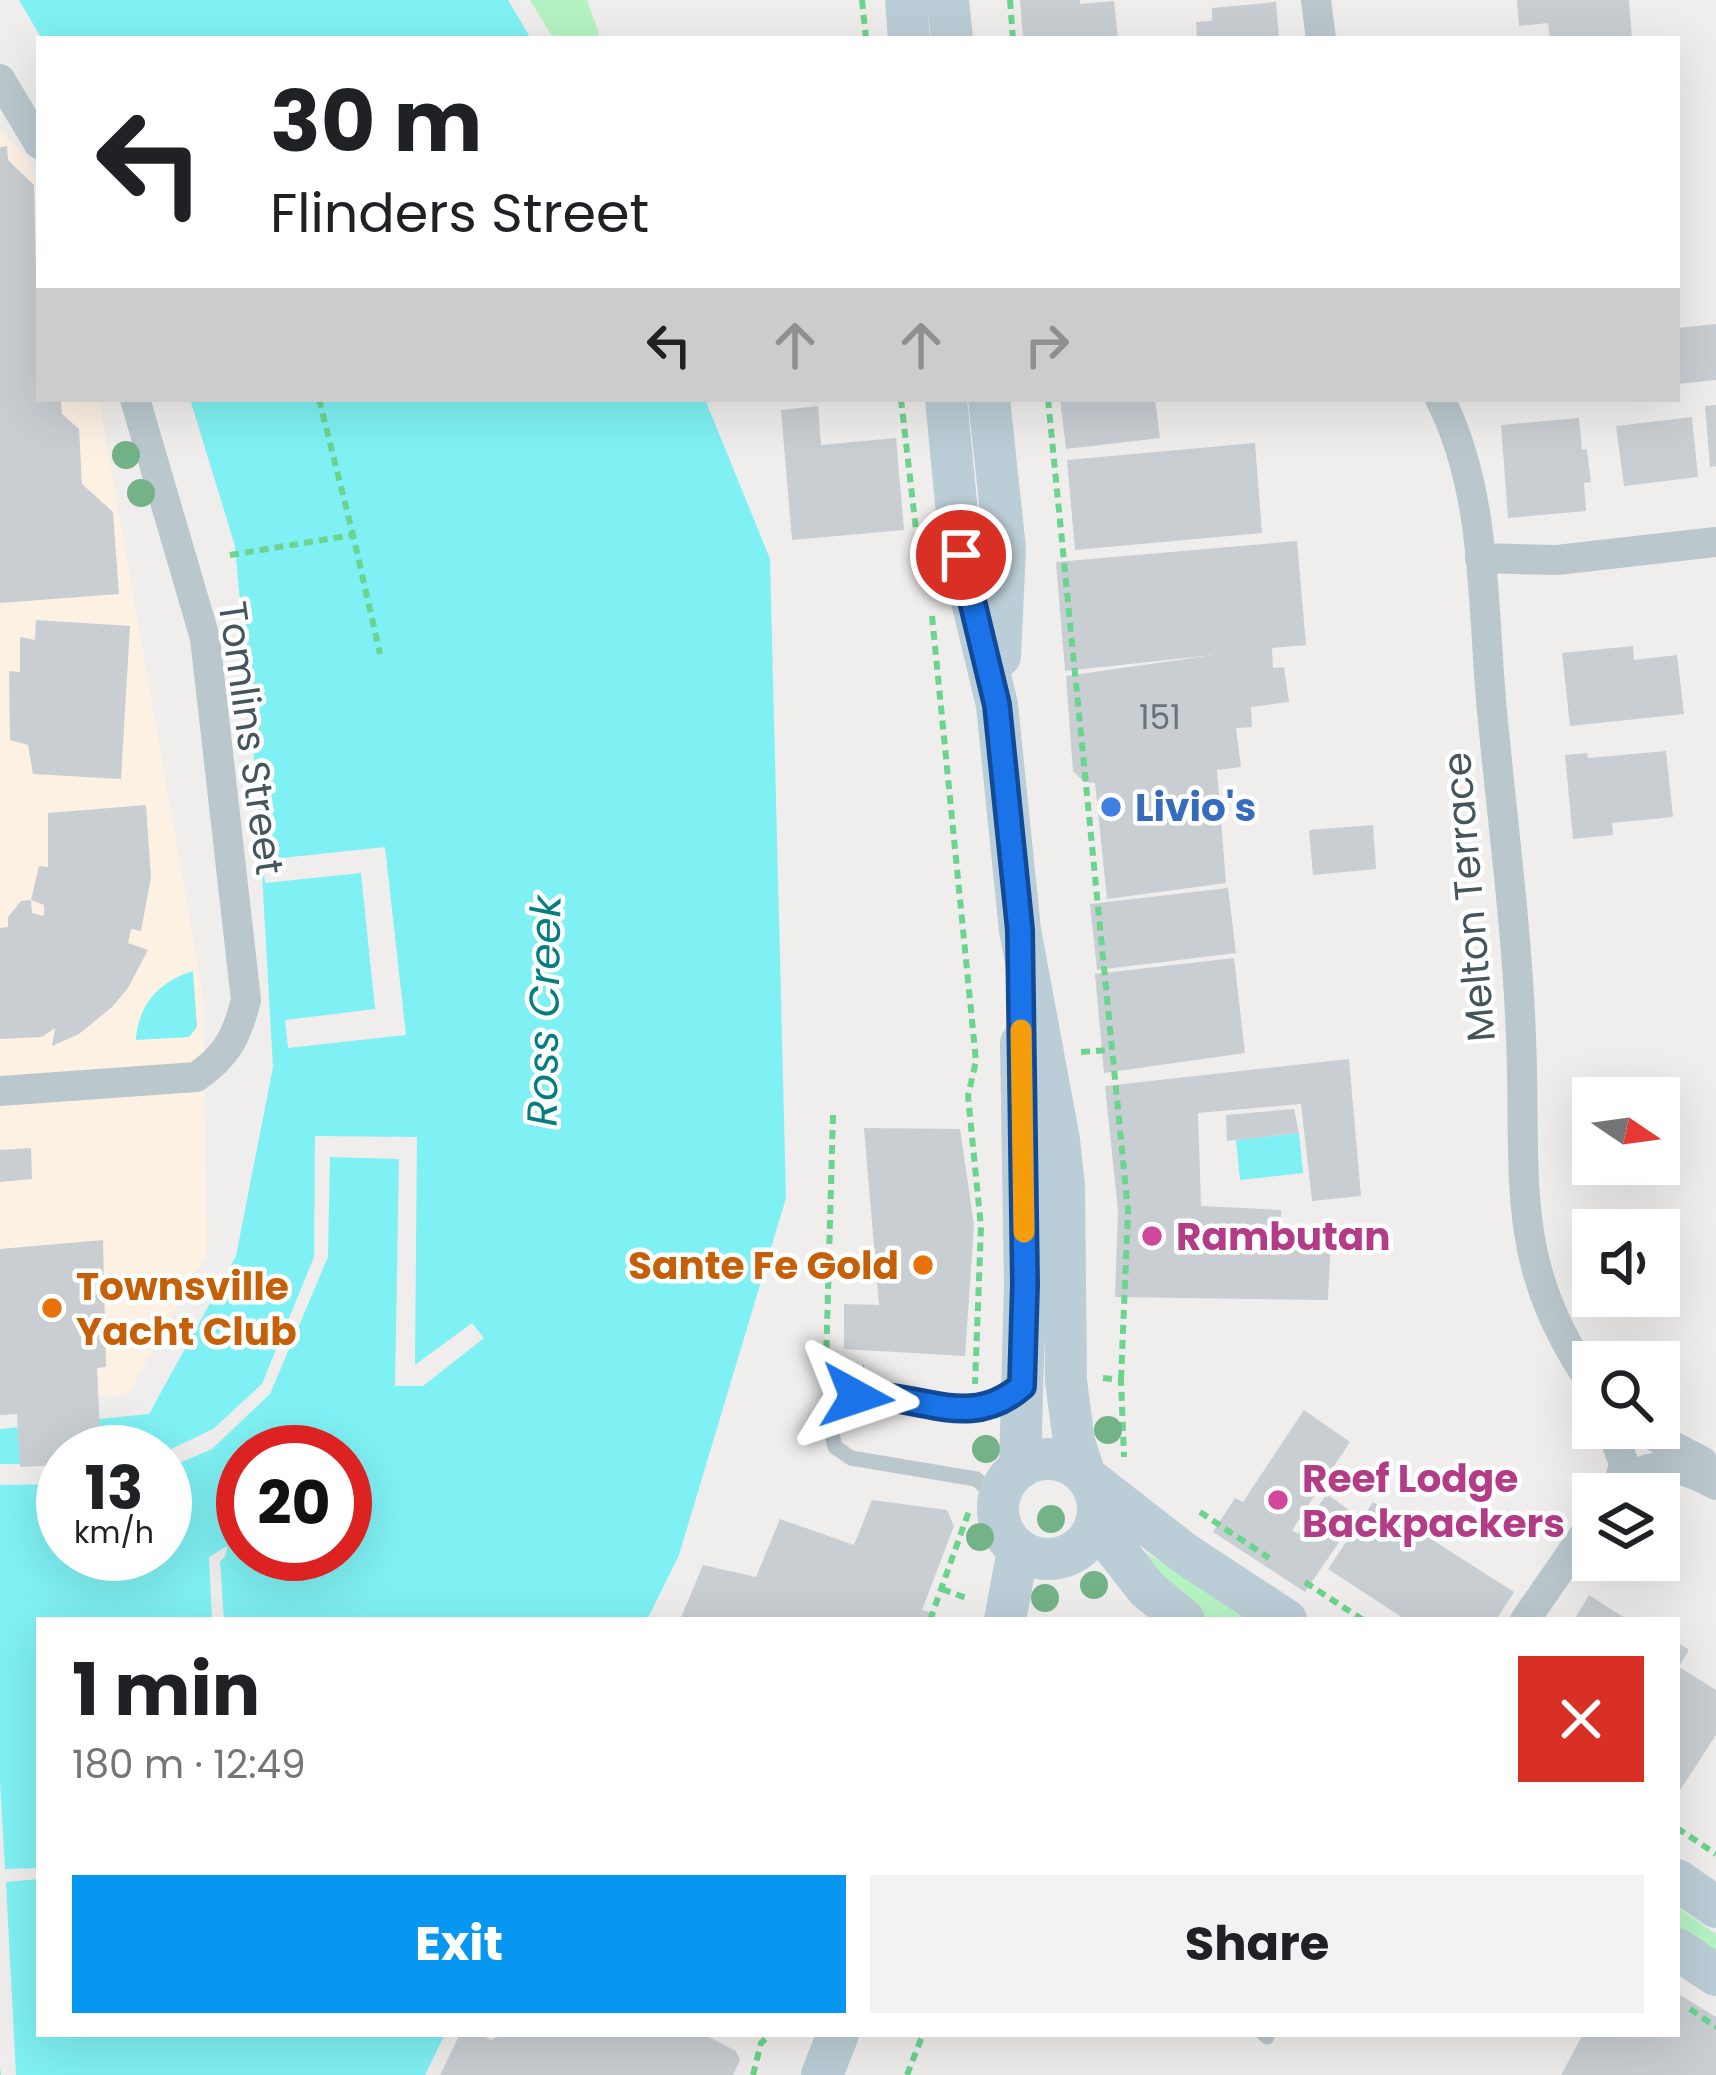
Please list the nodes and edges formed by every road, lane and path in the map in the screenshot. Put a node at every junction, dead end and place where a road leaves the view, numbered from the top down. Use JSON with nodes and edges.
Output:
{"nodes":[{"id":1,"x":862,"y":0,"type":"edge"},
{"id":2,"x":905,"y":0,"type":"edge"},
{"id":3,"x":948,"y":0,"type":"edge"},
{"id":4,"x":1010,"y":0,"type":"edge"},
{"id":5,"x":1316,"y":0,"type":"edge"},
{"id":6,"x":866,"y":36,"type":"edge"},
{"id":7,"x":909,"y":36,"type":"edge"},
{"id":8,"x":952,"y":36,"type":"edge"},
{"id":9,"x":1013,"y":36,"type":"edge"},
{"id":10,"x":1321,"y":36,"type":"edge"},
{"id":11,"x":0,"y":79,"type":"edge"},
{"id":12,"x":36,"y":139,"type":"edge"},
{"id":13,"x":136,"y":402,"type":"edge"},
{"id":14,"x":321,"y":402,"type":"edge"},
{"id":15,"x":901,"y":402,"type":"edge"},
{"id":16,"x":946,"y":402,"type":"edge"},
{"id":17,"x":989,"y":402,"type":"edge"},
{"id":18,"x":1048,"y":402,"type":"edge"},
{"id":19,"x":1441,"y":402,"type":"edge"},
{"id":20,"x":353,"y":535,"type":"junction"},
{"id":21,"x":1716,"y":542,"type":"edge"},
{"id":22,"x":230,"y":555,"type":"dead end"},
{"id":23,"x":1480,"y":558,"type":"junction"},
{"id":24,"x":923,"y":569,"type":"dead end"},
{"id":25,"x":932,"y":613,"type":"dead end"},
{"id":26,"x":380,"y":654,"type":"dead end"},
{"id":27,"x":997,"y":705,"type":"junction"},
{"id":28,"x":1020,"y":930,"type":"junction"},
{"id":29,"x":0,"y":1091,"type":"edge"},
{"id":30,"x":833,"y":1115,"type":"dead end"},
{"id":31,"x":1572,"y":1347,"type":"edge"},
{"id":32,"x":868,"y":1369,"type":"dead end"},
{"id":33,"x":954,"y":1379,"type":"dead end"},
{"id":34,"x":1121,"y":1380,"type":"dead end"},
{"id":35,"x":975,"y":1382,"type":"junction"},
{"id":36,"x":1022,"y":1386,"type":"junction"},
{"id":37,"x":969,"y":1410,"type":"junction"},
{"id":38,"x":1679,"y":1449,"type":"edge"},
{"id":39,"x":1020,"y":1468,"type":"junction"},
{"id":40,"x":1716,"y":1468,"type":"edge"},
{"id":41,"x":1636,"y":1473,"type":"edge"},
{"id":42,"x":969,"y":1477,"type":"junction"},
{"id":43,"x":1087,"y":1477,"type":"junction"},
{"id":44,"x":1716,"y":1485,"type":"edge"},
{"id":45,"x":1199,"y":1511,"type":"dead end"},
{"id":46,"x":1096,"y":1524,"type":"junction"},
{"id":47,"x":1008,"y":1532,"type":"junction"},
{"id":48,"x":1572,"y":1552,"type":"edge"},
{"id":49,"x":1272,"y":1559,"type":"dead end"},
{"id":50,"x":1290,"y":1572,"type":"dead end"},
{"id":51,"x":930,"y":1617,"type":"edge"},
{"id":52,"x":1005,"y":1617,"type":"edge"},
{"id":53,"x":1180,"y":1617,"type":"edge"},
{"id":54,"x":1281,"y":1617,"type":"edge"},
{"id":55,"x":1359,"y":1617,"type":"edge"},
{"id":56,"x":1527,"y":1617,"type":"edge"},
{"id":57,"x":1680,"y":1830,"type":"edge"},
{"id":58,"x":1716,"y":1854,"type":"edge"},
{"id":59,"x":1680,"y":1882,"type":"edge"},
{"id":60,"x":1716,"y":1907,"type":"edge"},
{"id":61,"x":1680,"y":1951,"type":"edge"},
{"id":62,"x":1716,"y":1975,"type":"edge"},
{"id":63,"x":1680,"y":2003,"type":"edge"},
{"id":64,"x":1716,"y":2026,"type":"edge"},
{"id":65,"x":768,"y":2037,"type":"edge"},
{"id":66,"x":837,"y":2037,"type":"edge"},
{"id":67,"x":922,"y":2037,"type":"edge"},
{"id":68,"x":754,"y":2075,"type":"edge"},
{"id":69,"x":822,"y":2075,"type":"edge"},
{"id":70,"x":907,"y":2075,"type":"edge"}],
"edges":[{"from":1,"to":6,"type":"path"},
{"from":2,"to":7,"type":"main road"},
{"from":3,"to":8,"type":"main road"},
{"from":4,"to":9,"type":"path"},
{"from":5,"to":10,"type":"street"},
{"from":11,"to":12,"type":"street"},
{"from":13,"to":29,"type":"street","name":"Tomlins Street"},
{"from":14,"to":20,"type":"path"},
{"from":15,"to":24,"type":"path"},
{"from":16,"to":27,"type":"main road"},
{"from":17,"to":27,"type":"main road"},
{"from":18,"to":34,"type":"path"},
{"from":19,"to":23,"type":"street","name":"Melton Terrace"},
{"from":20,"to":22,"type":"path"},
{"from":20,"to":26,"type":"path"},
{"from":21,"to":23,"type":"street"},
{"from":23,"to":31,"type":"street","name":"Melton Terrace"},
{"from":25,"to":35,"type":"path"},
{"from":27,"to":28,"type":"main road"},
{"from":28,"to":36,"type":"main road"},
{"from":28,"to":43,"type":"main road"},
{"from":30,"to":32,"type":"path"},
{"from":33,"to":35,"type":"path"},
{"from":35,"to":37,"type":"path"},
{"from":36,"to":37,"type":"lane"},
{"from":36,"to":39,"type":"main road"},
{"from":37,"to":42,"type":"lane"},
{"from":38,"to":40,"type":"street"},
{"from":39,"to":43,"type":"main road"},
{"from":39,"to":47,"type":"main road"},
{"from":41,"to":44,"type":"street"},
{"from":42,"to":47,"type":"lane"},
{"from":42,"to":51,"type":"path"},
{"from":43,"to":46,"type":"main road"},
{"from":43,"to":54,"type":"main road"},
{"from":45,"to":49,"type":"path"},
{"from":46,"to":47,"type":"main road"},
{"from":46,"to":53,"type":"main road"},
{"from":47,"to":52,"type":"main road"},
{"from":48,"to":56,"type":"street"},
{"from":50,"to":55,"type":"path"},
{"from":57,"to":58,"type":"path"},
{"from":59,"to":60,"type":"main road"},
{"from":61,"to":62,"type":"main road"},
{"from":63,"to":64,"type":"path"},
{"from":65,"to":68,"type":"path"},
{"from":66,"to":69,"type":"main road"},
{"from":67,"to":70,"type":"path"}]}
